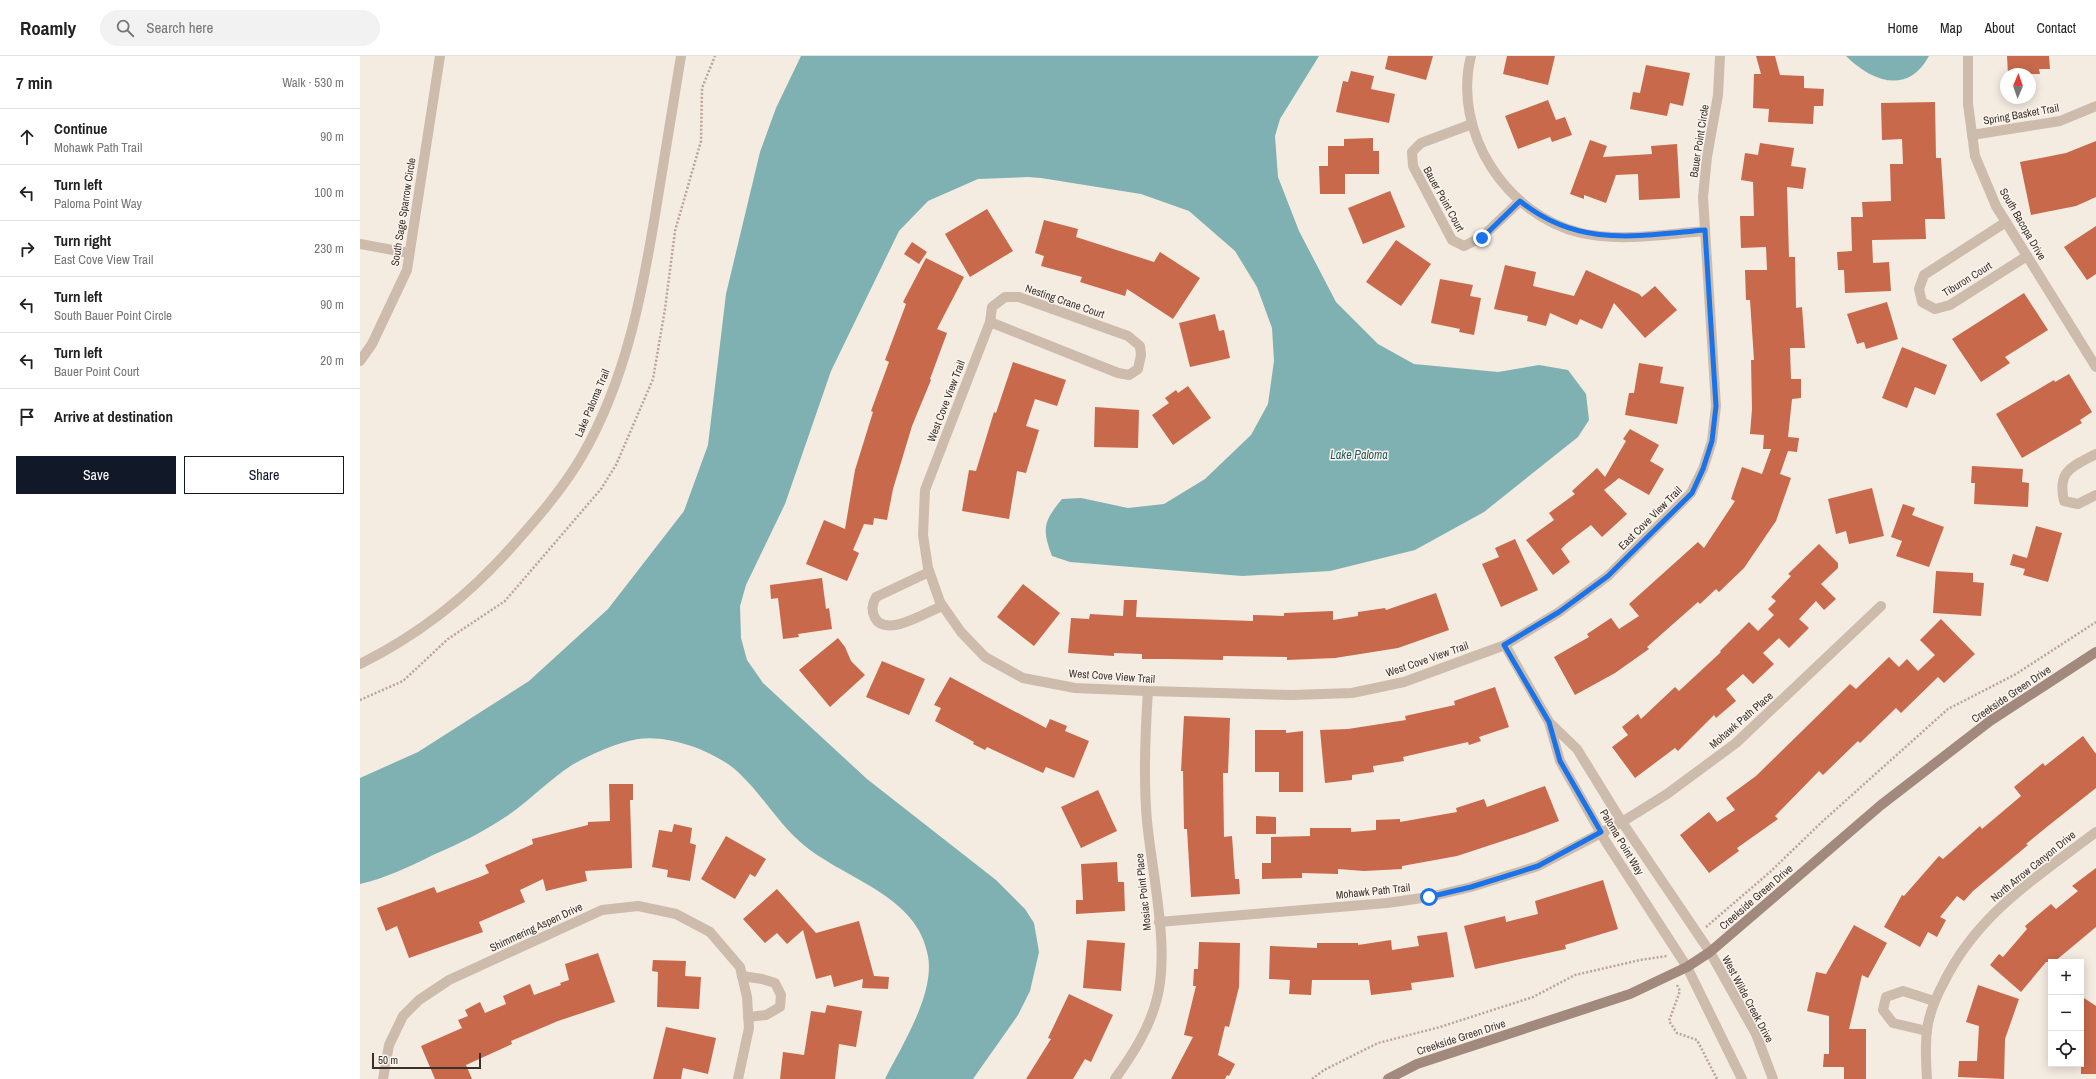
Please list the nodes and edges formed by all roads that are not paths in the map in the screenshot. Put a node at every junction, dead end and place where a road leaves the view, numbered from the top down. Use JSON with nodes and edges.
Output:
{"nodes":[{"id":1,"x":440,"y":56,"type":"edge"},
{"id":2,"x":681,"y":56,"type":"edge"},
{"id":3,"x":1471,"y":56,"type":"edge"},
{"id":4,"x":1720,"y":56,"type":"edge"},
{"id":5,"x":1968,"y":56,"type":"edge"},
{"id":6,"x":2096,"y":106,"type":"edge"},
{"id":7,"x":1472,"y":124,"type":"junction"},
{"id":8,"x":1972,"y":134,"type":"junction"},
{"id":9,"x":1520,"y":201,"type":"junction"},
{"id":10,"x":2006,"y":222,"type":"junction"},
{"id":11,"x":1705,"y":230,"type":"junction"},
{"id":12,"x":360,"y":244,"type":"edge"},
{"id":13,"x":409,"y":253,"type":"junction"},
{"id":14,"x":2027,"y":256,"type":"junction"},
{"id":15,"x":990,"y":322,"type":"junction"},
{"id":16,"x":360,"y":361,"type":"edge"},
{"id":17,"x":2096,"y":367,"type":"edge"},
{"id":18,"x":2096,"y":454,"type":"edge"},
{"id":19,"x":2096,"y":495,"type":"edge"},
{"id":20,"x":929,"y":572,"type":"junction"},
{"id":21,"x":942,"y":606,"type":"junction"},
{"id":22,"x":1881,"y":606,"type":"dead end"},
{"id":23,"x":1504,"y":645,"type":"junction"},
{"id":24,"x":2096,"y":652,"type":"edge"},
{"id":25,"x":360,"y":664,"type":"edge"},
{"id":26,"x":1148,"y":691,"type":"junction"},
{"id":27,"x":1549,"y":722,"type":"junction"},
{"id":28,"x":1622,"y":822,"type":"junction"},
{"id":29,"x":1601,"y":832,"type":"junction"},
{"id":30,"x":2096,"y":832,"type":"edge"},
{"id":31,"x":1159,"y":922,"type":"junction"},
{"id":32,"x":1710,"y":952,"type":"junction"},
{"id":33,"x":1687,"y":967,"type":"junction"},
{"id":34,"x":741,"y":971,"type":"junction"},
{"id":35,"x":1934,"y":1001,"type":"junction"},
{"id":36,"x":748,"y":1017,"type":"junction"},
{"id":37,"x":1927,"y":1030,"type":"junction"},
{"id":38,"x":383,"y":1079,"type":"edge"},
{"id":39,"x":738,"y":1079,"type":"edge"},
{"id":40,"x":1115,"y":1079,"type":"edge"},
{"id":41,"x":1388,"y":1079,"type":"edge"},
{"id":42,"x":1742,"y":1079,"type":"edge"},
{"id":43,"x":1773,"y":1079,"type":"edge"},
{"id":44,"x":1927,"y":1079,"type":"edge"}],
"edges":[{"from":1,"to":13,"type":"street","name":"South Sage Sparrow Circle"},
{"from":2,"to":25,"type":"street","name":"Lake Paloma Trail"},
{"from":3,"to":7,"type":"street"},
{"from":4,"to":11,"type":"street","name":"Bauer Point Circle"},
{"from":5,"to":8,"type":"street","name":"South Bacopa Drive"},
{"from":6,"to":8,"type":"street","name":"Spring Basket Trail"},
{"from":7,"to":9,"type":"street"},
{"from":7,"to":9,"type":"street","name":"Bauer Point Court"},
{"from":8,"to":10,"type":"street","name":"South Bacopa Drive"},
{"from":9,"to":11,"type":"street"},
{"from":10,"to":14,"type":"street","name":"South Bacopa Drive"},
{"from":10,"to":14,"type":"street","name":"Tiburon Court"},
{"from":11,"to":23,"type":"street","name":"East Cove View Trail"},
{"from":12,"to":13,"type":"street"},
{"from":13,"to":16,"type":"street","name":"South Sage Sparrow Circle"},
{"from":14,"to":17,"type":"street","name":"South Bacopa Drive"},
{"from":15,"to":15,"type":"street","name":"Nesting Crane Court"},
{"from":15,"to":20,"type":"street","name":"West Cove View Trail"},
{"from":18,"to":19,"type":"street"},
{"from":20,"to":21,"type":"street","name":"West Cove View Trail"},
{"from":20,"to":21,"type":"street"},
{"from":21,"to":26,"type":"street","name":"West Cove View Trail"},
{"from":22,"to":28,"type":"street","name":"Mohawk Path Place"},
{"from":23,"to":26,"type":"street","name":"West Cove View Trail"},
{"from":23,"to":27,"type":"street","name":"Paloma Point Way"},
{"from":24,"to":32,"type":"main road","name":"Creekside Green Drive"},
{"from":26,"to":31,"type":"street","name":"Mosiac Point Place"},
{"from":27,"to":28,"type":"street","name":"Paloma Point Way"},
{"from":27,"to":29,"type":"street","name":"Paloma Point Way"},
{"from":28,"to":29,"type":"street","name":"Mohawk Path Place"},
{"from":28,"to":32,"type":"street","name":"Paloma Point Way"},
{"from":29,"to":31,"type":"street","name":"Mohawk Path Trail"},
{"from":29,"to":33,"type":"street","name":"Paloma Point Way"},
{"from":30,"to":35,"type":"street","name":"North Arrow Canyon Drive"},
{"from":31,"to":40,"type":"street","name":"Mosiac Point Place"},
{"from":32,"to":33,"type":"main road","name":"Creekside Green Drive"},
{"from":32,"to":43,"type":"street","name":"West Wilde Creek Drive"},
{"from":33,"to":41,"type":"main road","name":"Creekside Green Drive"},
{"from":33,"to":42,"type":"street"},
{"from":34,"to":36,"type":"street"},
{"from":34,"to":36,"type":"street"},
{"from":34,"to":38,"type":"street","name":"Shimmering Aspen Drive"},
{"from":35,"to":37,"type":"street","name":"North Arrow Canyon Drive"},
{"from":35,"to":37,"type":"street"},
{"from":36,"to":39,"type":"street"},
{"from":37,"to":44,"type":"street","name":"North Arrow Canyon Drive"}]}
